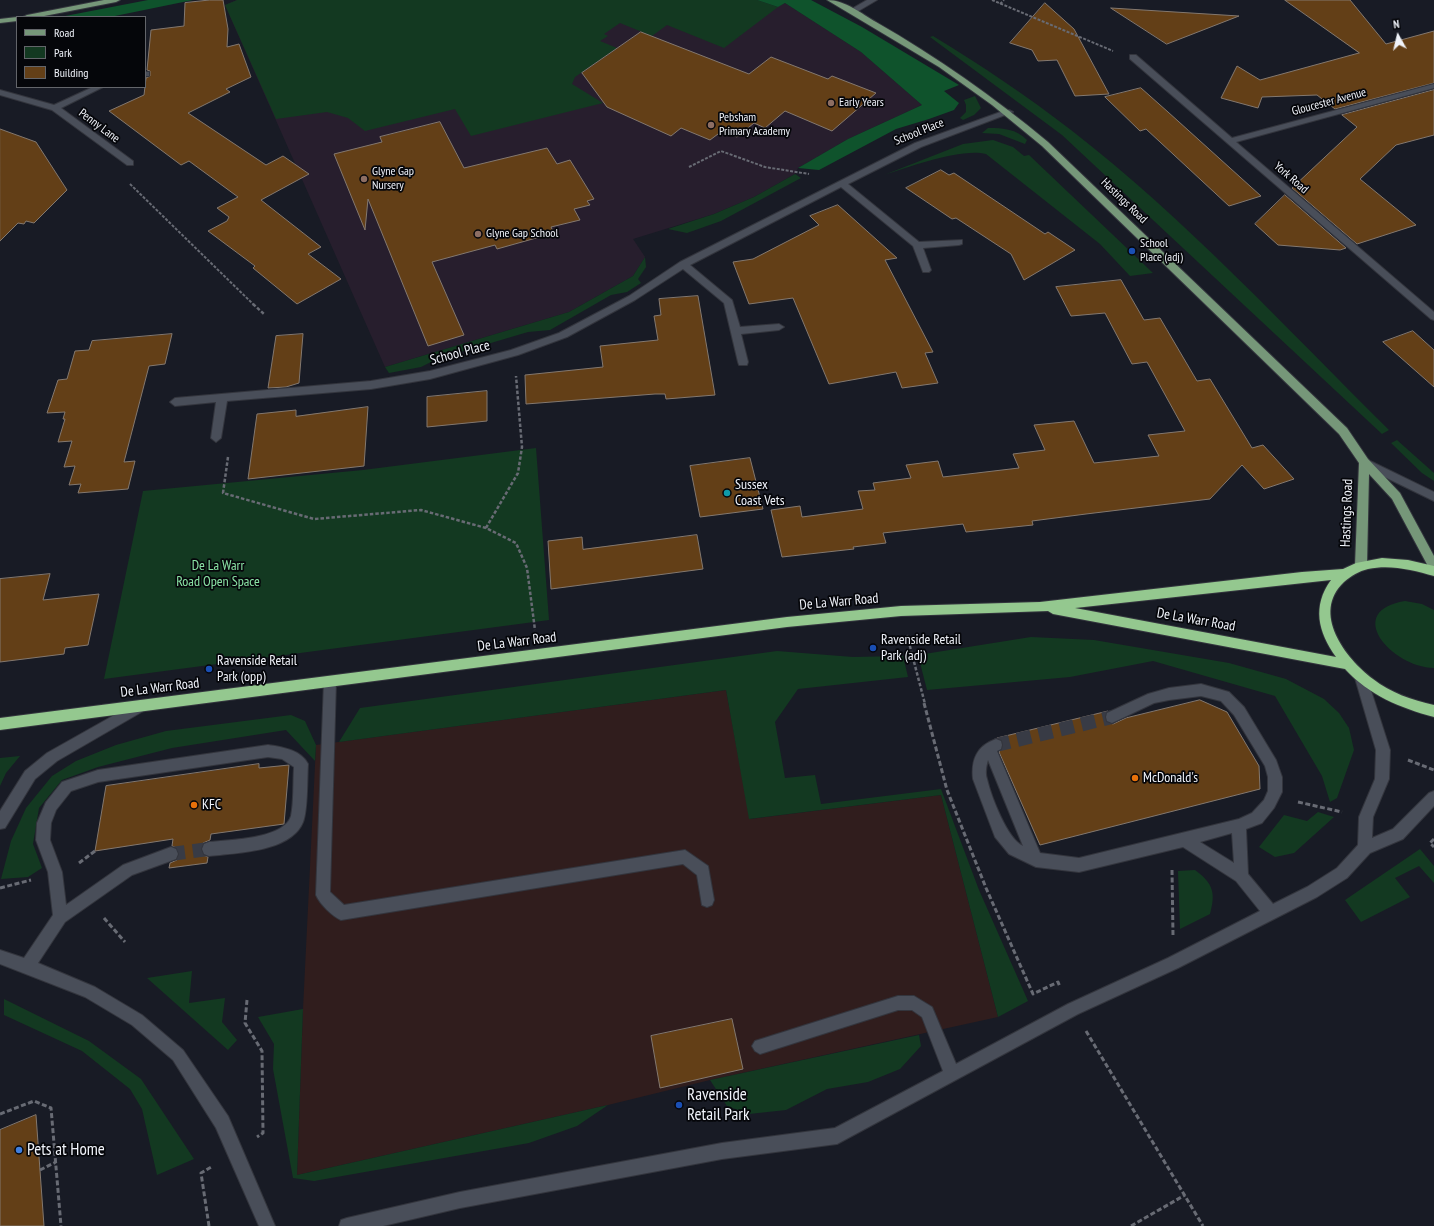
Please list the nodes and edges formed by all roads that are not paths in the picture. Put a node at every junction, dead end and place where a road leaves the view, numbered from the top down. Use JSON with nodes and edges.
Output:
{"nodes":[{"id":1,"x":116,"y":0,"type":"edge"},
{"id":2,"x":831,"y":0,"type":"edge"},
{"id":3,"x":873,"y":0,"type":"edge"},
{"id":4,"x":852,"y":11,"type":"junction"},
{"id":5,"x":32,"y":16,"type":"edge"},
{"id":6,"x":16,"y":19,"type":"edge"},
{"id":7,"x":0,"y":22,"type":"edge"},
{"id":8,"x":1133,"y":57,"type":"road end"},
{"id":9,"x":1434,"y":86,"type":"edge"},
{"id":10,"x":97,"y":88,"type":"edge"},
{"id":11,"x":0,"y":92,"type":"edge"},
{"id":12,"x":55,"y":108,"type":"junction"},
{"id":13,"x":1010,"y":112,"type":"junction"},
{"id":14,"x":1230,"y":141,"type":"junction"},
{"id":15,"x":130,"y":163,"type":"road end"},
{"id":16,"x":841,"y":183,"type":"junction"},
{"id":17,"x":959,"y":242,"type":"dead end"},
{"id":18,"x":917,"y":246,"type":"junction"},
{"id":19,"x":683,"y":264,"type":"junction"},
{"id":20,"x":926,"y":270,"type":"dead end"},
{"id":21,"x":1434,"y":317,"type":"edge"},
{"id":22,"x":779,"y":327,"type":"dead end"},
{"id":23,"x":736,"y":331,"type":"junction"},
{"id":24,"x":743,"y":362,"type":"dead end"},
{"id":25,"x":222,"y":398,"type":"junction"},
{"id":26,"x":175,"y":402,"type":"dead end"},
{"id":27,"x":216,"y":438,"type":"road end"},
{"id":28,"x":1364,"y":462,"type":"junction"},
{"id":29,"x":1434,"y":497,"type":"edge"},
{"id":30,"x":1361,"y":565,"type":"junction"},
{"id":31,"x":1434,"y":567,"type":"edge"},
{"id":32,"x":1434,"y":571,"type":"edge"},
{"id":33,"x":1343,"y":574,"type":"junction"},
{"id":34,"x":1040,"y":607,"type":"junction"},
{"id":35,"x":1347,"y":664,"type":"junction"},
{"id":36,"x":1361,"y":678,"type":"junction"},
{"id":37,"x":330,"y":681,"type":"junction"},
{"id":38,"x":142,"y":705,"type":"junction"},
{"id":39,"x":1434,"y":711,"type":"edge"},
{"id":40,"x":1112,"y":717,"type":"tunnel mouth"},
{"id":41,"x":0,"y":724,"type":"edge"},
{"id":42,"x":1434,"y":798,"type":"edge"},
{"id":43,"x":0,"y":823,"type":"edge"},
{"id":44,"x":1239,"y":825,"type":"junction"},
{"id":45,"x":1184,"y":840,"type":"junction"},
{"id":46,"x":1365,"y":848,"type":"junction"},
{"id":47,"x":209,"y":849,"type":"tunnel mouth"},
{"id":48,"x":171,"y":854,"type":"tunnel mouth"},
{"id":49,"x":1036,"y":860,"type":"junction"},
{"id":50,"x":1241,"y":876,"type":"junction"},
{"id":51,"x":707,"y":900,"type":"dead end"},
{"id":52,"x":1270,"y":912,"type":"junction"},
{"id":53,"x":60,"y":917,"type":"junction"},
{"id":54,"x":0,"y":957,"type":"edge"},
{"id":55,"x":27,"y":966,"type":"junction"},
{"id":56,"x":760,"y":1046,"type":"dead end"},
{"id":57,"x":952,"y":1074,"type":"junction"},
{"id":58,"x":267,"y":1226,"type":"edge"},
{"id":59,"x":347,"y":1226,"type":"edge"}],
"edges":[{"from":1,"to":5,"type":"main road"},
{"from":2,"to":4,"type":"main road","name":"Hastings Road"},
{"from":3,"to":4,"type":"street"},
{"from":4,"to":13,"type":"main road","name":"Hastings Road"},
{"from":6,"to":7,"type":"main road"},
{"from":8,"to":14,"type":"street","name":"York Road"},
{"from":9,"to":14,"type":"street","name":"Gloucester Avenue"},
{"from":10,"to":12,"type":"street","name":"Penny Lane"},
{"from":11,"to":12,"type":"street","name":"Penny Lane"},
{"from":12,"to":15,"type":"street","name":"Penny Lane"},
{"from":13,"to":16,"type":"street","name":"School Place"},
{"from":13,"to":28,"type":"main road","name":"Hastings Road"},
{"from":14,"to":21,"type":"street","name":"York Road"},
{"from":16,"to":18,"type":"street"},
{"from":16,"to":19,"type":"street","name":"School Place"},
{"from":17,"to":18,"type":"street"},
{"from":18,"to":20,"type":"street"},
{"from":19,"to":23,"type":"street"},
{"from":19,"to":25,"type":"street","name":"School Place"},
{"from":22,"to":23,"type":"street"},
{"from":23,"to":24,"type":"street"},
{"from":25,"to":26,"type":"street","name":"School Place"},
{"from":25,"to":27,"type":"street"},
{"from":28,"to":29,"type":"street"},
{"from":28,"to":30,"type":"main road","name":"Hastings Road"},
{"from":28,"to":31,"type":"main road","name":"Hastings Road"},
{"from":30,"to":32,"type":"highway"},
{"from":30,"to":33,"type":"highway"},
{"from":33,"to":34,"type":"highway","name":"De La Warr Road"},
{"from":33,"to":35,"type":"highway"},
{"from":34,"to":35,"type":"highway","name":"De La Warr Road"},
{"from":34,"to":37,"type":"highway","name":"De La Warr Road"},
{"from":35,"to":36,"type":"highway"},
{"from":36,"to":39,"type":"highway"},
{"from":36,"to":46,"type":"street"},
{"from":37,"to":38,"type":"highway","name":"De La Warr Road"},
{"from":37,"to":51,"type":"street"},
{"from":38,"to":41,"type":"highway","name":"De La Warr Road"},
{"from":38,"to":43,"type":"street"},
{"from":40,"to":44,"type":"street"},
{"from":42,"to":46,"type":"street"},
{"from":44,"to":45,"type":"street"},
{"from":44,"to":50,"type":"street"},
{"from":45,"to":49,"type":"street"},
{"from":45,"to":50,"type":"street"},
{"from":46,"to":52,"type":"street"},
{"from":47,"to":53,"type":"street"},
{"from":48,"to":53,"type":"street"},
{"from":49,"to":49,"type":"street"},
{"from":50,"to":52,"type":"street"},
{"from":52,"to":57,"type":"street"},
{"from":53,"to":55,"type":"street"},
{"from":54,"to":55,"type":"street"},
{"from":55,"to":58,"type":"street"},
{"from":56,"to":57,"type":"street"},
{"from":57,"to":59,"type":"street"}]}
